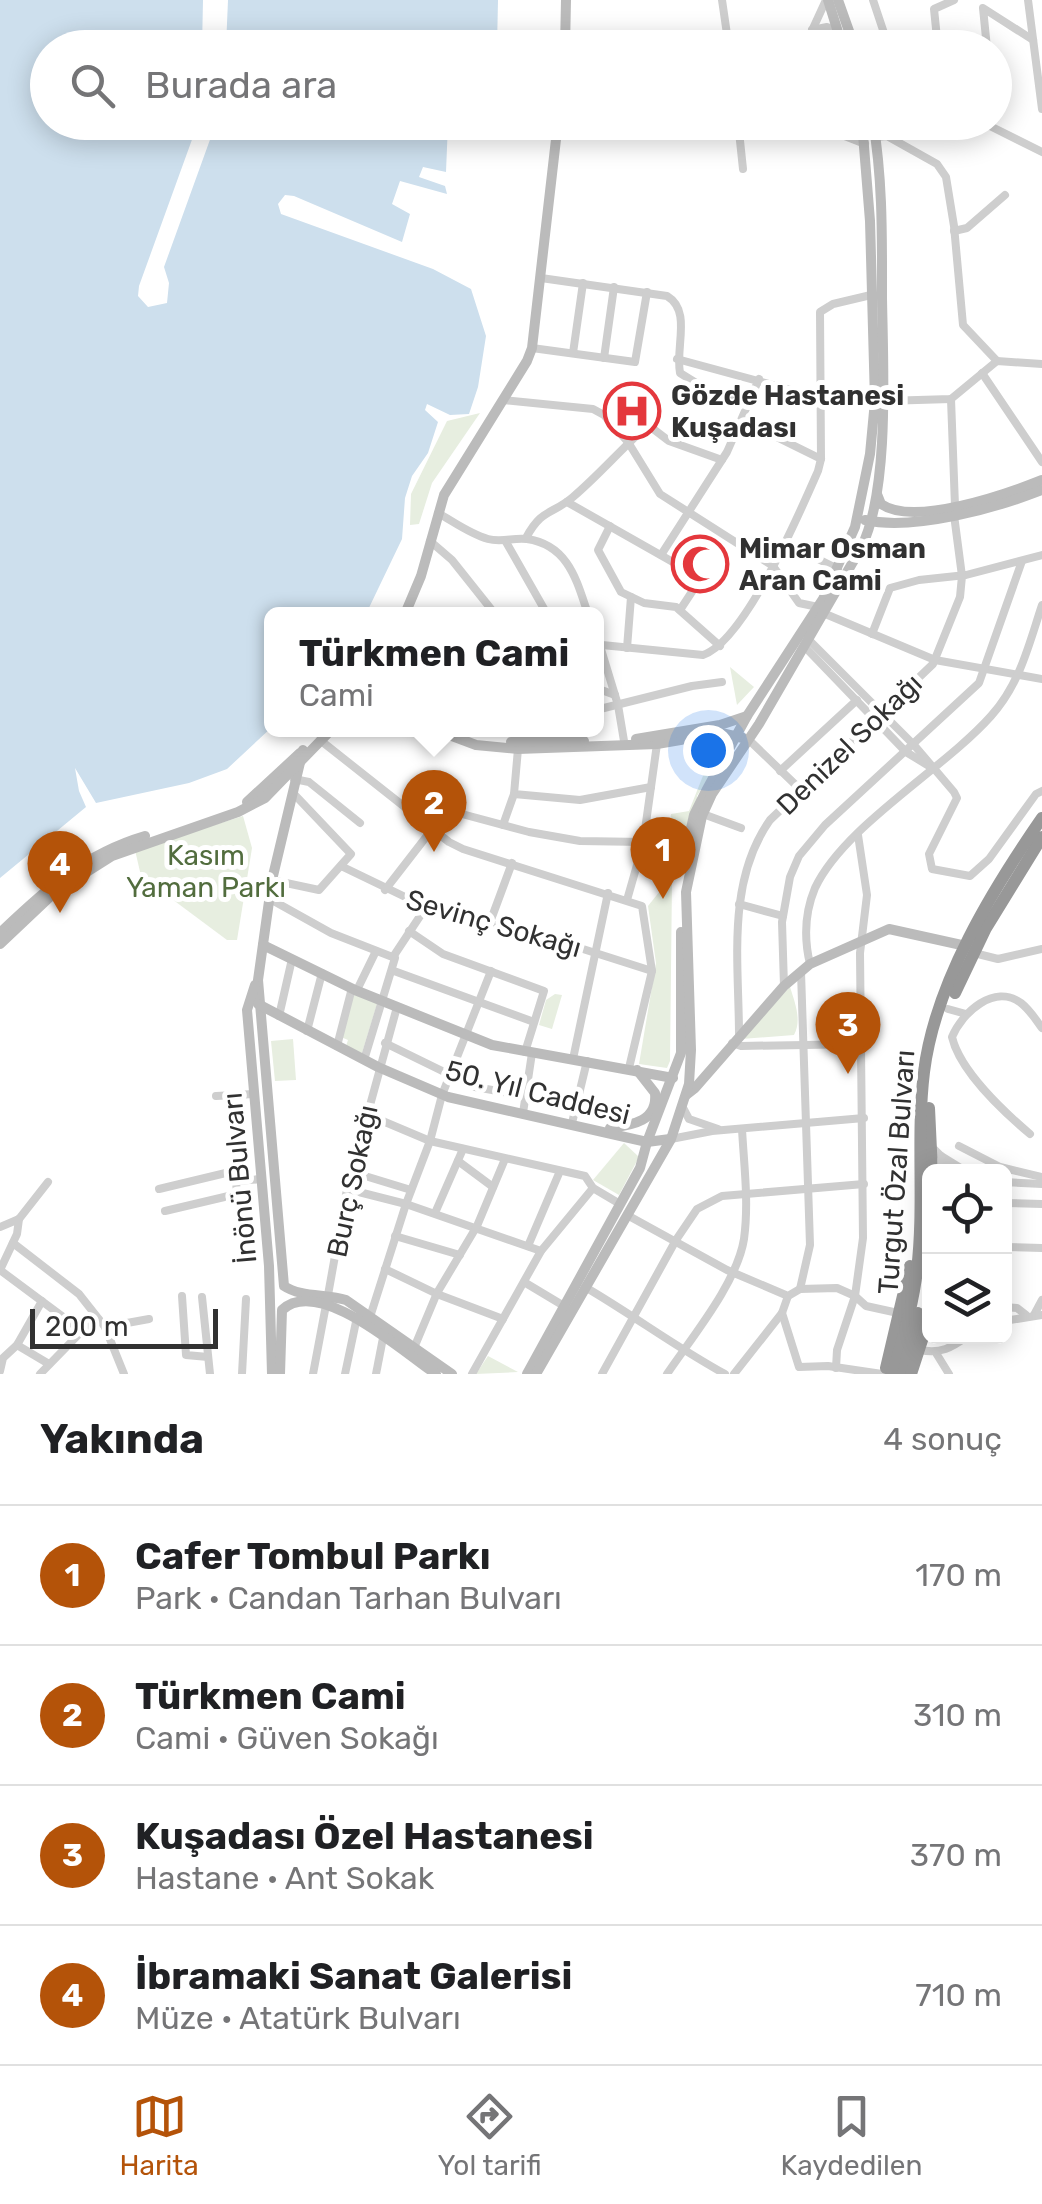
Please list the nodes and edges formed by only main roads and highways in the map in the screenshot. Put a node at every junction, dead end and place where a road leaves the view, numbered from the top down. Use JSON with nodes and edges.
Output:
{"nodes":[{"id":1,"x":566,"y":0,"type":"edge"},
{"id":2,"x":827,"y":0,"type":"edge"},
{"id":3,"x":838,"y":0,"type":"edge"},
{"id":4,"x":565,"y":30,"type":"edge"},
{"id":5,"x":838,"y":30,"type":"edge"},
{"id":6,"x":849,"y":30,"type":"edge"},
{"id":7,"x":556,"y":140,"type":"edge"},
{"id":8,"x":870,"y":140,"type":"edge"},
{"id":9,"x":876,"y":240,"type":"junction"},
{"id":10,"x":879,"y":401,"type":"junction"},
{"id":11,"x":1042,"y":480,"type":"edge"},
{"id":12,"x":1042,"y":490,"type":"edge"},
{"id":13,"x":876,"y":492,"type":"junction"},
{"id":14,"x":955,"y":510,"type":"junction"},
{"id":15,"x":869,"y":512,"type":"junction"},
{"id":16,"x":895,"y":517,"type":"junction"},
{"id":17,"x":861,"y":548,"type":"junction"},
{"id":18,"x":408,"y":607,"type":"edge"},
{"id":19,"x":821,"y":610,"type":"junction"},
{"id":20,"x":747,"y":716,"type":"junction"},
{"id":21,"x":759,"y":724,"type":"junction"},
{"id":22,"x":318,"y":737,"type":"edge"},
{"id":23,"x":319,"y":737,"type":"edge"},
{"id":24,"x":455,"y":737,"type":"edge"},
{"id":25,"x":472,"y":737,"type":"edge"},
{"id":26,"x":543,"y":737,"type":"edge"},
{"id":27,"x":743,"y":738,"type":"junction"},
{"id":28,"x":572,"y":740,"type":"edge"},
{"id":29,"x":536,"y":741,"type":"junction"},
{"id":30,"x":624,"y":744,"type":"junction"},
{"id":31,"x":302,"y":750,"type":"junction"},
{"id":32,"x":300,"y":764,"type":"junction"},
{"id":33,"x":288,"y":776,"type":"junction"},
{"id":34,"x":266,"y":798,"type":"junction"},
{"id":35,"x":286,"y":812,"type":"junction"},
{"id":36,"x":1042,"y":818,"type":"edge"},
{"id":37,"x":1042,"y":837,"type":"edge"},
{"id":38,"x":106,"y":854,"type":"junction"},
{"id":39,"x":0,"y":932,"type":"edge"},
{"id":40,"x":938,"y":942,"type":"junction"},
{"id":41,"x":0,"y":944,"type":"edge"},
{"id":42,"x":263,"y":945,"type":"junction"},
{"id":43,"x":970,"y":949,"type":"junction"},
{"id":44,"x":955,"y":971,"type":"junction"},
{"id":45,"x":258,"y":980,"type":"junction"},
{"id":46,"x":258,"y":1004,"type":"junction"},
{"id":47,"x":692,"y":1062,"type":"junction"},
{"id":48,"x":633,"y":1069,"type":"junction"},
{"id":49,"x":924,"y":1069,"type":"junction"},
{"id":50,"x":710,"y":1070,"type":"junction"},
{"id":51,"x":674,"y":1074,"type":"junction"},
{"id":52,"x":684,"y":1099,"type":"junction"},
{"id":53,"x":929,"y":1108,"type":"junction"},
{"id":54,"x":599,"y":1128,"type":"junction"},
{"id":55,"x":628,"y":1136,"type":"junction"},
{"id":56,"x":670,"y":1139,"type":"junction"},
{"id":57,"x":647,"y":1142,"type":"junction"},
{"id":58,"x":936,"y":1163,"type":"edge"},
{"id":59,"x":640,"y":1168,"type":"junction"},
{"id":60,"x":270,"y":1278,"type":"junction"},
{"id":61,"x":328,"y":1300,"type":"junction"},
{"id":62,"x":306,"y":1303,"type":"junction"},
{"id":63,"x":922,"y":1339,"type":"edge"},
{"id":64,"x":272,"y":1374,"type":"edge"},
{"id":65,"x":280,"y":1374,"type":"edge"},
{"id":66,"x":436,"y":1374,"type":"edge"},
{"id":67,"x":452,"y":1374,"type":"edge"},
{"id":68,"x":526,"y":1374,"type":"edge"},
{"id":69,"x":536,"y":1374,"type":"edge"},
{"id":70,"x":883,"y":1374,"type":"edge"},
{"id":71,"x":892,"y":1374,"type":"edge"},
{"id":72,"x":903,"y":1374,"type":"edge"},
{"id":73,"x":911,"y":1374,"type":"edge"}],
"edges":[{"from":1,"to":4,"type":"main road"},
{"from":2,"to":5,"type":"main road"},
{"from":3,"to":6,"type":"main road"},
{"from":7,"to":18,"type":"main road"},
{"from":8,"to":9,"type":"main road"},
{"from":9,"to":10,"type":"main road"},
{"from":9,"to":10,"type":"main road"},
{"from":10,"to":13,"type":"main road"},
{"from":10,"to":15,"type":"main road"},
{"from":11,"to":14,"type":"main road"},
{"from":12,"to":14,"type":"main road"},
{"from":13,"to":15,"type":"main road"},
{"from":13,"to":16,"type":"main road"},
{"from":14,"to":16,"type":"main road"},
{"from":15,"to":16,"type":"main road"},
{"from":15,"to":17,"type":"main road"},
{"from":15,"to":19,"type":"main road"},
{"from":16,"to":17,"type":"main road"},
{"from":17,"to":19,"type":"main road"},
{"from":19,"to":20,"type":"main road"},
{"from":19,"to":21,"type":"main road"},
{"from":20,"to":21,"type":"main road"},
{"from":20,"to":27,"type":"main road"},
{"from":20,"to":30,"type":"main road"},
{"from":21,"to":27,"type":"main road"},
{"from":22,"to":31,"type":"main road"},
{"from":23,"to":32,"type":"main road"},
{"from":24,"to":28,"type":"main road"},
{"from":25,"to":29,"type":"main road"},
{"from":26,"to":29,"type":"main road"},
{"from":27,"to":30,"type":"main road"},
{"from":27,"to":47,"type":"main road"},
{"from":27,"to":51,"type":"main road"},
{"from":28,"to":29,"type":"main road"},
{"from":28,"to":30,"type":"main road"},
{"from":31,"to":32,"type":"main road","name":"İnönü Bulvarı"},
{"from":31,"to":33,"type":"main road"},
{"from":32,"to":33,"type":"main road","name":"İnönü Bulvarı"},
{"from":33,"to":34,"type":"main road"},
{"from":33,"to":35,"type":"main road","name":"İnönü Bulvarı"},
{"from":33,"to":38,"type":"main road"},
{"from":34,"to":35,"type":"main road"},
{"from":34,"to":38,"type":"main road"},
{"from":35,"to":42,"type":"main road","name":"İnönü Bulvarı"},
{"from":36,"to":43,"type":"highway","name":"Turgut Özal Bulvarı"},
{"from":37,"to":43,"type":"highway","name":"Turgut Özal Bulvarı"},
{"from":38,"to":39,"type":"main road"},
{"from":38,"to":41,"type":"main road"},
{"from":40,"to":43,"type":"main road"},
{"from":40,"to":44,"type":"main road"},
{"from":40,"to":50,"type":"main road"},
{"from":42,"to":45,"type":"main road","name":"İnönü Bulvarı"},
{"from":42,"to":48,"type":"main road"},
{"from":43,"to":44,"type":"highway","name":"Turgut Özal Bulvarı"},
{"from":43,"to":53,"type":"highway","name":"Turgut Özal Bulvarı"},
{"from":44,"to":49,"type":"highway","name":"Turgut Özal Bulvarı"},
{"from":45,"to":46,"type":"main road","name":"İnönü Bulvarı"},
{"from":45,"to":60,"type":"main road","name":"İnönü Bulvarı"},
{"from":46,"to":54,"type":"main road","name":"50. Yıl Caddesi"},
{"from":46,"to":61,"type":"main road","name":"İnönü Bulvarı"},
{"from":47,"to":50,"type":"main road"},
{"from":47,"to":52,"type":"main road"},
{"from":48,"to":51,"type":"main road"},
{"from":48,"to":54,"type":"main road"},
{"from":49,"to":70,"type":"highway"},
{"from":49,"to":71,"type":"highway","name":"Turgut Özal Bulvarı"},
{"from":50,"to":52,"type":"main road"},
{"from":51,"to":52,"type":"main road"},
{"from":51,"to":57,"type":"main road"},
{"from":52,"to":56,"type":"main road"},
{"from":53,"to":58,"type":"highway"},
{"from":53,"to":72,"type":"highway","name":"Turgut Özal Bulvarı"},
{"from":54,"to":55,"type":"main road","name":"50. Yıl Caddesi"},
{"from":55,"to":57,"type":"main road","name":"50. Yıl Caddesi"},
{"from":55,"to":59,"type":"main road"},
{"from":56,"to":57,"type":"main road"},
{"from":56,"to":69,"type":"main road"},
{"from":57,"to":59,"type":"main road"},
{"from":59,"to":68,"type":"main road"},
{"from":60,"to":62,"type":"main road"},
{"from":60,"to":64,"type":"main road","name":"İnönü Bulvarı"},
{"from":61,"to":62,"type":"main road"},
{"from":61,"to":66,"type":"main road"},
{"from":61,"to":67,"type":"main road"},
{"from":62,"to":65,"type":"main road"},
{"from":63,"to":73,"type":"highway"}]}
